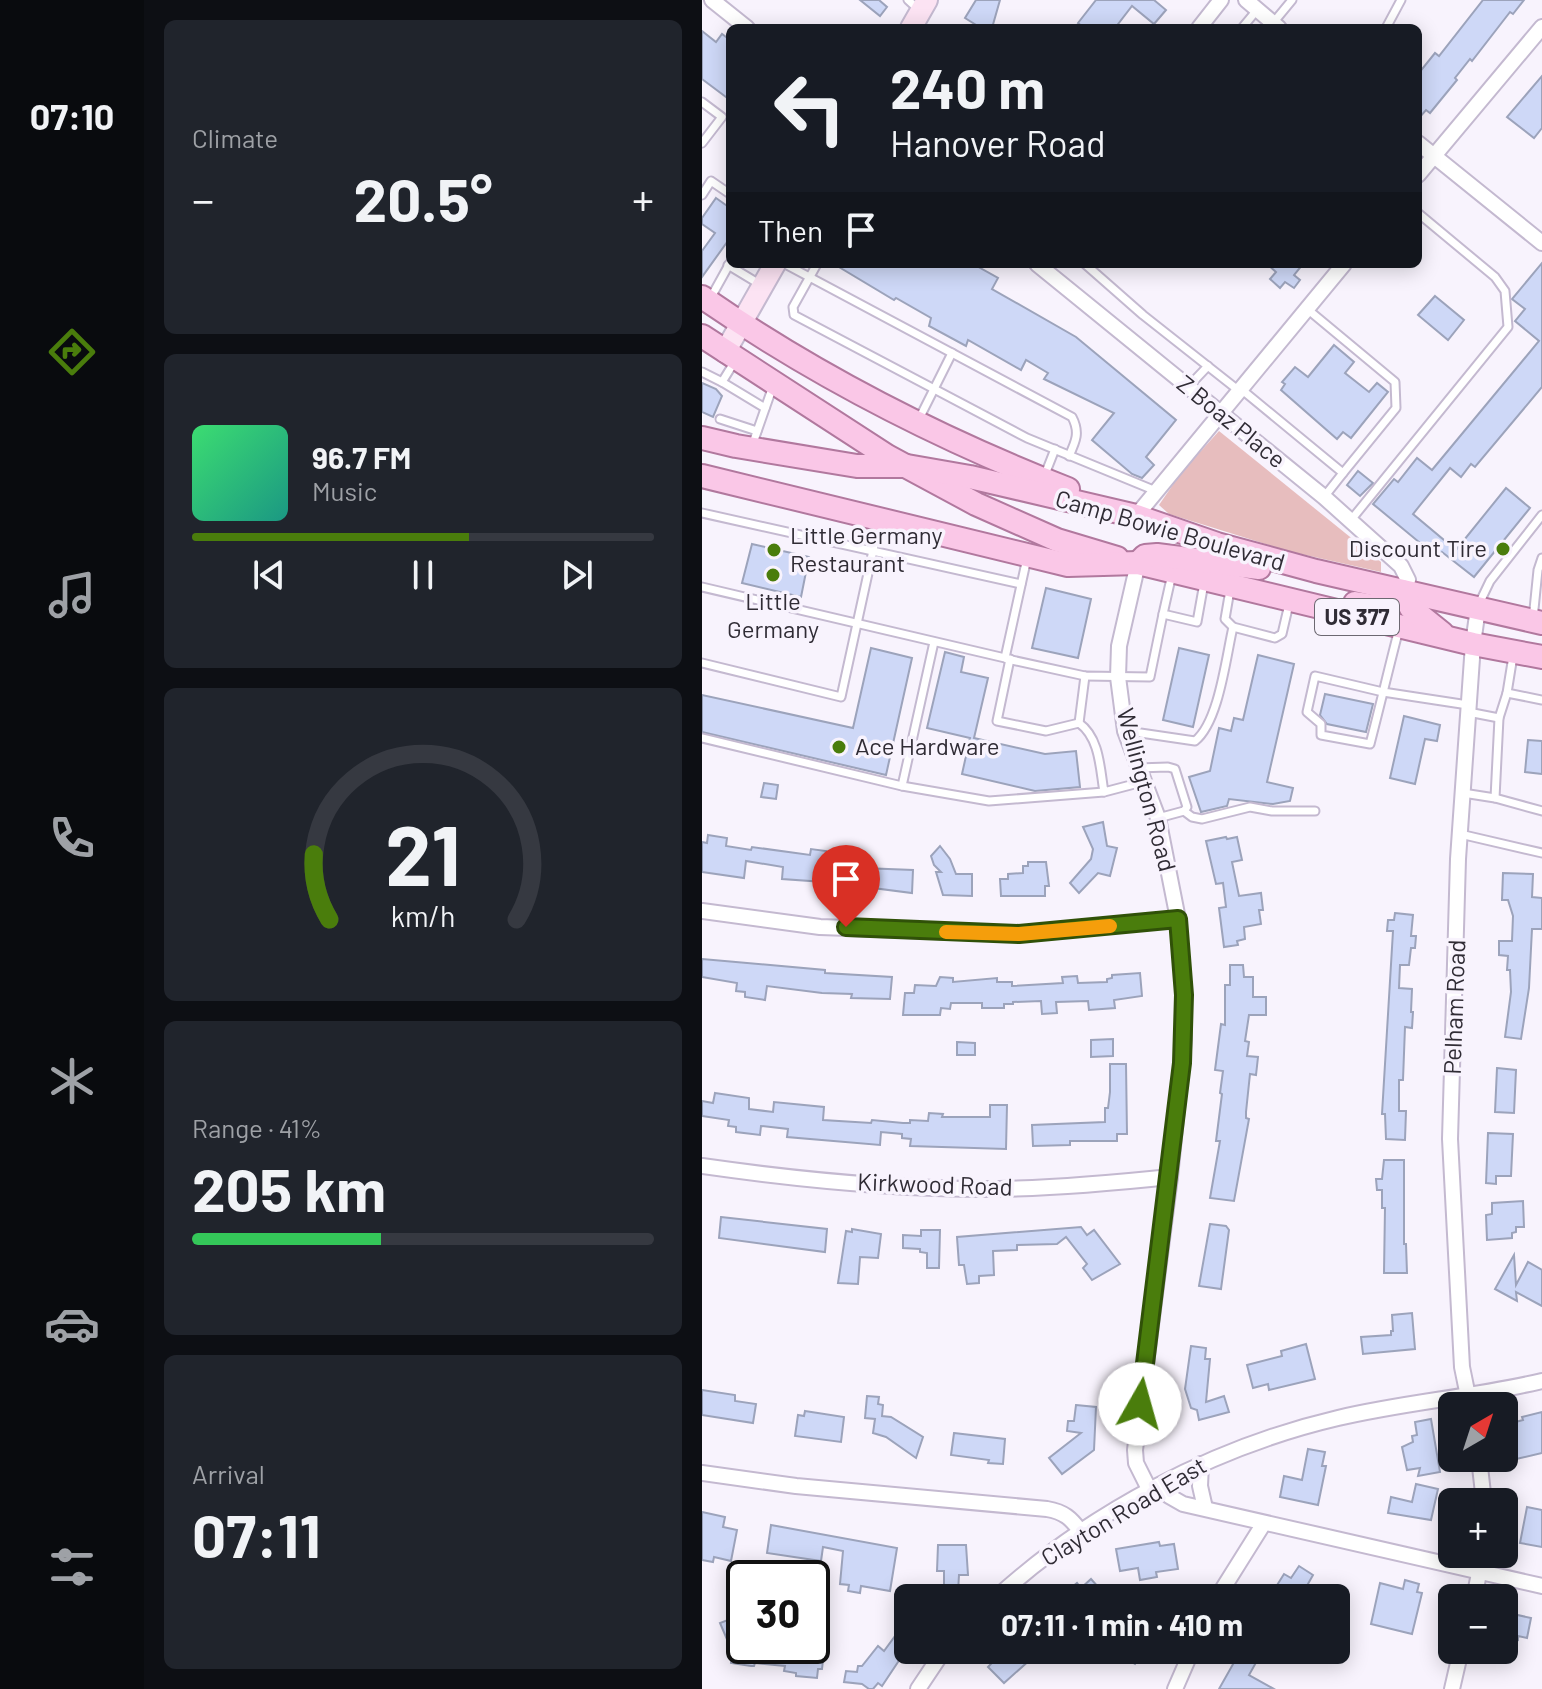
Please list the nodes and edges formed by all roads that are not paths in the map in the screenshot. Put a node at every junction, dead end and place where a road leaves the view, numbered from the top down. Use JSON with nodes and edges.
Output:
{"nodes":[{"id":1,"x":712,"y":0,"type":"edge"},
{"id":2,"x":1221,"y":0,"type":"edge"},
{"id":3,"x":1292,"y":0,"type":"edge"},
{"id":4,"x":1401,"y":0,"type":"edge"},
{"id":5,"x":1252,"y":5,"type":"edge"},
{"id":6,"x":742,"y":24,"type":"edge"},
{"id":7,"x":1202,"y":24,"type":"edge"},
{"id":8,"x":1244,"y":24,"type":"edge"},
{"id":9,"x":1275,"y":24,"type":"edge"},
{"id":10,"x":1277,"y":24,"type":"edge"},
{"id":11,"x":1388,"y":24,"type":"edge"},
{"id":12,"x":1542,"y":27,"type":"edge"},
{"id":13,"x":702,"y":102,"type":"edge"},
{"id":14,"x":726,"y":119,"type":"edge"},
{"id":15,"x":702,"y":143,"type":"edge"},
{"id":16,"x":1422,"y":146,"type":"edge"},
{"id":17,"x":1434,"y":155,"type":"junction"},
{"id":18,"x":1422,"y":170,"type":"edge"},
{"id":19,"x":726,"y":191,"type":"edge"},
{"id":20,"x":702,"y":195,"type":"edge"},
{"id":21,"x":1422,"y":216,"type":"edge"},
{"id":22,"x":1542,"y":243,"type":"edge"},
{"id":23,"x":726,"y":268,"type":"edge"},
{"id":24,"x":735,"y":268,"type":"edge"},
{"id":25,"x":773,"y":268,"type":"edge"},
{"id":26,"x":792,"y":268,"type":"edge"},
{"id":27,"x":815,"y":268,"type":"edge"},
{"id":28,"x":1042,"y":268,"type":"edge"},
{"id":29,"x":1090,"y":268,"type":"edge"},
{"id":30,"x":1341,"y":268,"type":"edge"},
{"id":31,"x":809,"y":277,"type":"junction"},
{"id":32,"x":762,"y":286,"type":"junction"},
{"id":33,"x":705,"y":300,"type":"edge"},
{"id":34,"x":1306,"y":308,"type":"junction"},
{"id":35,"x":740,"y":322,"type":"junction"},
{"id":36,"x":702,"y":336,"type":"edge"},
{"id":37,"x":952,"y":353,"type":"junction"},
{"id":38,"x":731,"y":356,"type":"junction"},
{"id":39,"x":1208,"y":366,"type":"junction"},
{"id":40,"x":702,"y":372,"type":"edge"},
{"id":41,"x":722,"y":382,"type":"junction"},
{"id":42,"x":773,"y":384,"type":"junction"},
{"id":43,"x":1188,"y":387,"type":"junction"},
{"id":44,"x":934,"y":389,"type":"junction"},
{"id":45,"x":1239,"y":389,"type":"junction"},
{"id":46,"x":765,"y":408,"type":"junction"},
{"id":47,"x":1221,"y":413,"type":"junction"},
{"id":48,"x":720,"y":419,"type":"dead end"},
{"id":49,"x":917,"y":422,"type":"junction"},
{"id":50,"x":702,"y":438,"type":"edge"},
{"id":51,"x":754,"y":440,"type":"junction"},
{"id":52,"x":1055,"y":449,"type":"junction"},
{"id":53,"x":1069,"y":456,"type":"junction"},
{"id":54,"x":907,"y":466,"type":"junction"},
{"id":55,"x":1343,"y":473,"type":"junction"},
{"id":56,"x":702,"y":476,"type":"edge"},
{"id":57,"x":1043,"y":480,"type":"junction"},
{"id":58,"x":1156,"y":491,"type":"junction"},
{"id":59,"x":1324,"y":497,"type":"junction"},
{"id":60,"x":702,"y":513,"type":"edge"},
{"id":61,"x":1542,"y":515,"type":"edge"},
{"id":62,"x":1136,"y":516,"type":"junction"},
{"id":63,"x":880,"y":520,"type":"junction"},
{"id":64,"x":1350,"y":521,"type":"junction"},
{"id":65,"x":873,"y":550,"type":"junction"},
{"id":66,"x":1027,"y":556,"type":"junction"},
{"id":67,"x":1542,"y":558,"type":"edge"},
{"id":68,"x":1138,"y":563,"type":"junction"},
{"id":69,"x":1316,"y":571,"type":"junction"},
{"id":70,"x":1172,"y":573,"type":"junction"},
{"id":71,"x":1205,"y":581,"type":"junction"},
{"id":72,"x":1021,"y":584,"type":"junction"},
{"id":73,"x":702,"y":587,"type":"edge"},
{"id":74,"x":1230,"y":588,"type":"junction"},
{"id":75,"x":1402,"y":591,"type":"junction"},
{"id":76,"x":1279,"y":599,"type":"junction"},
{"id":77,"x":1478,"y":608,"type":"junction"},
{"id":78,"x":1163,"y":614,"type":"junction"},
{"id":79,"x":1537,"y":622,"type":"edge"},
{"id":80,"x":856,"y":625,"type":"junction"},
{"id":81,"x":1233,"y":627,"type":"junction"},
{"id":82,"x":1399,"y":627,"type":"junction"},
{"id":83,"x":1448,"y":638,"type":"junction"},
{"id":84,"x":934,"y":642,"type":"junction"},
{"id":85,"x":1473,"y":644,"type":"junction"},
{"id":86,"x":1514,"y":652,"type":"junction"},
{"id":87,"x":1542,"y":657,"type":"edge"},
{"id":88,"x":1007,"y":659,"type":"junction"},
{"id":89,"x":702,"y":663,"type":"edge"},
{"id":90,"x":1085,"y":676,"type":"junction"},
{"id":91,"x":1118,"y":677,"type":"junction"},
{"id":92,"x":1383,"y":692,"type":"junction"},
{"id":93,"x":1507,"y":693,"type":"junction"},
{"id":94,"x":1542,"y":700,"type":"edge"},
{"id":95,"x":1468,"y":709,"type":"junction"},
{"id":96,"x":1499,"y":718,"type":"junction"},
{"id":97,"x":1079,"y":723,"type":"junction"},
{"id":98,"x":1125,"y":731,"type":"junction"},
{"id":99,"x":702,"y":738,"type":"edge"},
{"id":100,"x":1140,"y":775,"type":"junction"},
{"id":101,"x":902,"y":786,"type":"junction"},
{"id":102,"x":1104,"y":792,"type":"junction"},
{"id":103,"x":1463,"y":793,"type":"junction"},
{"id":104,"x":1495,"y":798,"type":"junction"},
{"id":105,"x":1184,"y":811,"type":"junction"},
{"id":106,"x":1315,"y":811,"type":"dead end"},
{"id":107,"x":1542,"y":811,"type":"edge"},
{"id":108,"x":1158,"y":818,"type":"junction"},
{"id":109,"x":1460,"y":834,"type":"junction"},
{"id":110,"x":1542,"y":853,"type":"edge"},
{"id":111,"x":702,"y":911,"type":"edge"},
{"id":112,"x":1178,"y":919,"type":"junction"},
{"id":113,"x":702,"y":1166,"type":"edge"},
{"id":114,"x":1170,"y":1177,"type":"junction"},
{"id":115,"x":1542,"y":1381,"type":"edge"},
{"id":116,"x":1467,"y":1392,"type":"edge"},
{"id":117,"x":1502,"y":1392,"type":"edge"},
{"id":118,"x":1438,"y":1406,"type":"edge"},
{"id":119,"x":1201,"y":1464,"type":"junction"},
{"id":120,"x":702,"y":1473,"type":"edge"},
{"id":121,"x":1155,"y":1488,"type":"junction"},
{"id":122,"x":1205,"y":1508,"type":"junction"},
{"id":123,"x":1264,"y":1523,"type":"junction"},
{"id":124,"x":1081,"y":1532,"type":"junction"},
{"id":125,"x":1481,"y":1568,"type":"edge"},
{"id":126,"x":1480,"y":1571,"type":"junction"},
{"id":127,"x":1013,"y":1584,"type":"edge"},
{"id":128,"x":1226,"y":1584,"type":"edge"},
{"id":129,"x":1477,"y":1584,"type":"edge"},
{"id":130,"x":1542,"y":1586,"type":"edge"},
{"id":131,"x":935,"y":1664,"type":"edge"},
{"id":132,"x":1186,"y":1664,"type":"edge"},
{"id":133,"x":1458,"y":1664,"type":"edge"},
{"id":134,"x":918,"y":1689,"type":"edge"},
{"id":135,"x":1175,"y":1689,"type":"edge"},
{"id":136,"x":1452,"y":1689,"type":"edge"}],
"edges":[{"from":1,"to":6,"type":"street"},
{"from":2,"to":7,"type":"street"},
{"from":3,"to":10,"type":"lane"},
{"from":4,"to":11,"type":"lane"},
{"from":5,"to":8,"type":"lane"},
{"from":5,"to":9,"type":"street"},
{"from":12,"to":17,"type":"street"},
{"from":13,"to":14,"type":"lane"},
{"from":14,"to":15,"type":"lane"},
{"from":16,"to":17,"type":"street"},
{"from":17,"to":18,"type":"street"},
{"from":17,"to":22,"type":"street"},
{"from":19,"to":20,"type":"lane"},
{"from":21,"to":64,"type":"lane"},
{"from":23,"to":33,"type":"lane"},
{"from":24,"to":32,"type":"lane"},
{"from":25,"to":32,"type":"street"},
{"from":26,"to":31,"type":"lane"},
{"from":27,"to":31,"type":"lane"},
{"from":28,"to":43,"type":"street","name":"Z Boaz Place"},
{"from":29,"to":39,"type":"lane"},
{"from":30,"to":34,"type":"street"},
{"from":31,"to":37,"type":"lane"},
{"from":31,"to":44,"type":"lane"},
{"from":32,"to":35,"type":"street"},
{"from":33,"to":35,"type":"main road"},
{"from":34,"to":45,"type":"street"},
{"from":34,"to":55,"type":"lane"},
{"from":35,"to":38,"type":"street"},
{"from":35,"to":49,"type":"main road"},
{"from":36,"to":38,"type":"main road"},
{"from":37,"to":44,"type":"lane"},
{"from":37,"to":53,"type":"lane"},
{"from":38,"to":41,"type":"lane"},
{"from":38,"to":42,"type":"main road"},
{"from":39,"to":43,"type":"lane"},
{"from":39,"to":45,"type":"lane"},
{"from":40,"to":41,"type":"lane"},
{"from":41,"to":46,"type":"lane"},
{"from":42,"to":46,"type":"lane"},
{"from":42,"to":54,"type":"main road"},
{"from":43,"to":47,"type":"street","name":"Z Boaz Place"},
{"from":44,"to":49,"type":"lane"},
{"from":44,"to":52,"type":"lane"},
{"from":45,"to":47,"type":"street"},
{"from":45,"to":55,"type":"lane"},
{"from":46,"to":51,"type":"lane"},
{"from":47,"to":58,"type":"street"},
{"from":47,"to":59,"type":"street","name":"Z Boaz Place"},
{"from":48,"to":51,"type":"lane"},
{"from":49,"to":57,"type":"main road"},
{"from":50,"to":51,"type":"main road","name":"Camp Bowie Boulevard","number":"US 377"},
{"from":51,"to":54,"type":"main road","name":"Camp Bowie Boulevard","number":"US 377"},
{"from":52,"to":53,"type":"lane"},
{"from":52,"to":57,"type":"lane"},
{"from":53,"to":58,"type":"lane"},
{"from":54,"to":62,"type":"main road","name":"Camp Bowie Boulevard","number":"US 377"},
{"from":54,"to":68,"type":"main road"},
{"from":55,"to":59,"type":"lane"},
{"from":56,"to":63,"type":"main road","name":"Camp Bowie Boulevard","number":"US 377"},
{"from":57,"to":62,"type":"main road"},
{"from":58,"to":62,"type":"street"},
{"from":59,"to":64,"type":"street","name":"Z Boaz Place"},
{"from":60,"to":65,"type":"lane"},
{"from":61,"to":77,"type":"lane"},
{"from":62,"to":69,"type":"main road","name":"Camp Bowie Boulevard","number":"US 377"},
{"from":63,"to":65,"type":"lane"},
{"from":63,"to":66,"type":"main road","name":"Camp Bowie Boulevard","number":"US 377"},
{"from":64,"to":75,"type":"street","name":"Z Boaz Place"},
{"from":65,"to":72,"type":"lane"},
{"from":65,"to":80,"type":"lane"},
{"from":66,"to":68,"type":"main road","name":"Camp Bowie Boulevard","number":"US 377"},
{"from":66,"to":72,"type":"lane"},
{"from":67,"to":79,"type":"lane"},
{"from":68,"to":69,"type":"main road"},
{"from":68,"to":70,"type":"main road","name":"Camp Bowie Boulevard","number":"US 377"},
{"from":68,"to":91,"type":"street","name":"Wellington Road"},
{"from":69,"to":75,"type":"main road","name":"Camp Bowie Boulevard","number":"US 377"},
{"from":70,"to":71,"type":"main road","name":"Camp Bowie Boulevard","number":"US 377"},
{"from":70,"to":78,"type":"lane"},
{"from":71,"to":74,"type":"main road","name":"Camp Bowie Boulevard","number":"US 377"},
{"from":71,"to":78,"type":"lane"},
{"from":72,"to":88,"type":"lane"},
{"from":73,"to":80,"type":"lane"},
{"from":74,"to":76,"type":"main road","name":"Camp Bowie Boulevard","number":"US 377"},
{"from":74,"to":81,"type":"lane"},
{"from":75,"to":76,"type":"main road"},
{"from":75,"to":77,"type":"main road","name":"Camp Bowie Boulevard","number":"US 377"},
{"from":75,"to":83,"type":"main road"},
{"from":76,"to":81,"type":"lane"},
{"from":76,"to":82,"type":"main road","name":"Camp Bowie Boulevard","number":"US 377"},
{"from":77,"to":79,"type":"main road","name":"Camp Bowie Boulevard","number":"US 377"},
{"from":77,"to":85,"type":"street","name":"Pelham Road"},
{"from":78,"to":91,"type":"lane"},
{"from":80,"to":84,"type":"lane"},
{"from":80,"to":89,"type":"lane"},
{"from":81,"to":98,"type":"lane"},
{"from":82,"to":83,"type":"main road","name":"Camp Bowie Boulevard","number":"US 377"},
{"from":82,"to":92,"type":"lane"},
{"from":83,"to":85,"type":"main road","name":"Camp Bowie Boulevard","number":"US 377"},
{"from":84,"to":88,"type":"lane"},
{"from":84,"to":101,"type":"lane"},
{"from":85,"to":86,"type":"main road","name":"Camp Bowie Boulevard","number":"US 377"},
{"from":85,"to":95,"type":"street","name":"Pelham Road"},
{"from":86,"to":87,"type":"main road","name":"Camp Bowie Boulevard","number":"US 377"},
{"from":86,"to":93,"type":"lane"},
{"from":88,"to":90,"type":"lane"},
{"from":88,"to":97,"type":"lane"},
{"from":90,"to":91,"type":"lane"},
{"from":90,"to":97,"type":"lane"},
{"from":91,"to":98,"type":"street","name":"Wellington Road"},
{"from":92,"to":92,"type":"lane"},
{"from":92,"to":95,"type":"lane"},
{"from":93,"to":94,"type":"lane"},
{"from":93,"to":96,"type":"lane"},
{"from":95,"to":96,"type":"lane"},
{"from":95,"to":103,"type":"street","name":"Pelham Road"},
{"from":96,"to":104,"type":"lane"},
{"from":97,"to":102,"type":"lane"},
{"from":98,"to":100,"type":"street","name":"Wellington Road"},
{"from":99,"to":101,"type":"lane"},
{"from":100,"to":102,"type":"lane"},
{"from":100,"to":105,"type":"lane"},
{"from":100,"to":108,"type":"street","name":"Wellington Road"},
{"from":101,"to":102,"type":"lane"},
{"from":103,"to":104,"type":"lane"},
{"from":103,"to":109,"type":"street","name":"Pelham Road"},
{"from":104,"to":107,"type":"lane"},
{"from":105,"to":106,"type":"lane"},
{"from":105,"to":108,"type":"lane"},
{"from":108,"to":112,"type":"street","name":"Wellington Road"},
{"from":109,"to":110,"type":"lane"},
{"from":109,"to":116,"type":"street","name":"Pelham Road"},
{"from":111,"to":112,"type":"street"},
{"from":112,"to":114,"type":"street","name":"Wellington Road"},
{"from":113,"to":114,"type":"street","name":"Kirkwood Road"},
{"from":114,"to":121,"type":"street","name":"Wellington Road"},
{"from":115,"to":117,"type":"street","name":"Clayton Road East"},
{"from":118,"to":119,"type":"street","name":"Clayton Road East"},
{"from":119,"to":121,"type":"street","name":"Clayton Road East"},
{"from":119,"to":122,"type":"street"},
{"from":120,"to":124,"type":"street"},
{"from":121,"to":122,"type":"street"},
{"from":121,"to":124,"type":"street","name":"Clayton Road East"},
{"from":122,"to":123,"type":"street"},
{"from":123,"to":126,"type":"street"},
{"from":123,"to":128,"type":"street"},
{"from":124,"to":127,"type":"street","name":"Clayton Road East"},
{"from":125,"to":126,"type":"street"},
{"from":126,"to":129,"type":"street"},
{"from":126,"to":130,"type":"street"},
{"from":131,"to":134,"type":"street"},
{"from":132,"to":135,"type":"street"},
{"from":133,"to":136,"type":"street"}]}
